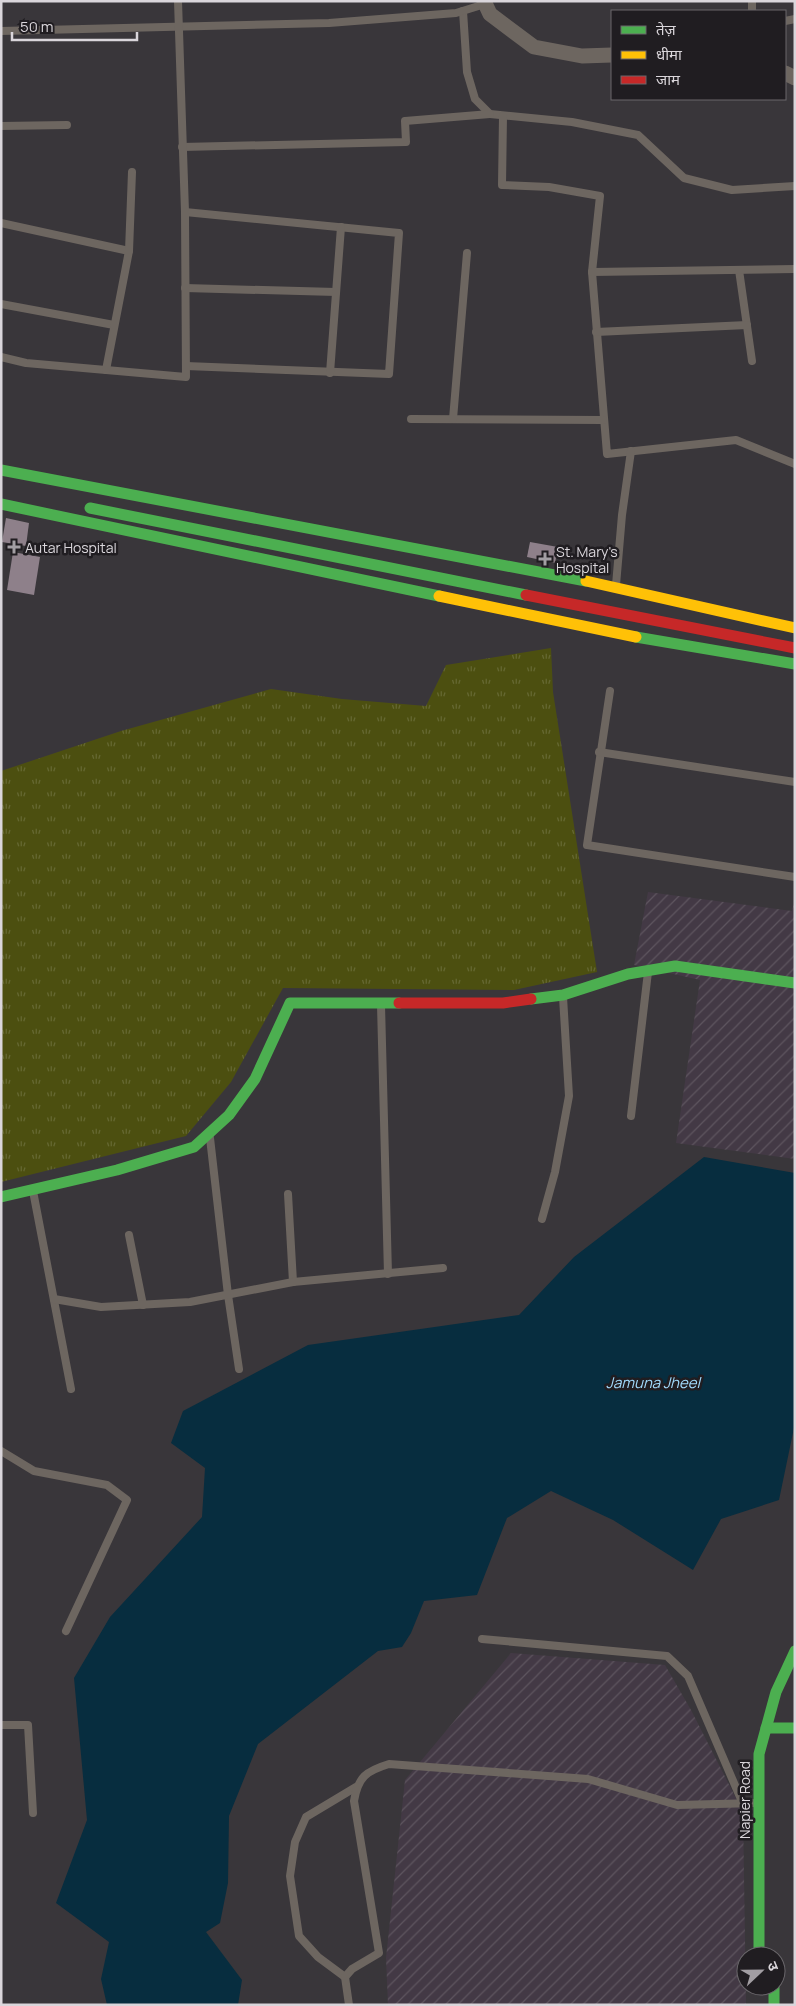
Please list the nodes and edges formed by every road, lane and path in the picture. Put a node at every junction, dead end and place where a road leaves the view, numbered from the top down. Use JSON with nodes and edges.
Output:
{"nodes":[{"id":1,"x":178,"y":1,"type":"edge"},
{"id":2,"x":484,"y":2,"type":"edge"},
{"id":3,"x":463,"y":11,"type":"junction"},
{"id":4,"x":178,"y":26,"type":"junction"},
{"id":5,"x":1,"y":32,"type":"edge"},
{"id":6,"x":611,"y":55,"type":"edge"},
{"id":7,"x":490,"y":114,"type":"junction"},
{"id":8,"x":503,"y":116,"type":"junction"},
{"id":9,"x":67,"y":125,"type":"dead end"},
{"id":10,"x":1,"y":126,"type":"edge"},
{"id":11,"x":182,"y":147,"type":"junction"},
{"id":12,"x":132,"y":172,"type":"dead end"},
{"id":13,"x":795,"y":186,"type":"edge"},
{"id":14,"x":185,"y":212,"type":"junction"},
{"id":15,"x":1,"y":223,"type":"edge"},
{"id":16,"x":341,"y":227,"type":"junction"},
{"id":17,"x":129,"y":252,"type":"junction"},
{"id":18,"x":467,"y":253,"type":"dead end"},
{"id":19,"x":795,"y":269,"type":"edge"},
{"id":20,"x":739,"y":270,"type":"junction"},
{"id":21,"x":592,"y":272,"type":"junction"},
{"id":22,"x":185,"y":288,"type":"junction"},
{"id":23,"x":336,"y":292,"type":"junction"},
{"id":24,"x":1,"y":304,"type":"edge"},
{"id":25,"x":114,"y":325,"type":"junction"},
{"id":26,"x":747,"y":325,"type":"junction"},
{"id":27,"x":596,"y":332,"type":"junction"},
{"id":28,"x":1,"y":357,"type":"edge"},
{"id":29,"x":752,"y":361,"type":"dead end"},
{"id":30,"x":186,"y":366,"type":"junction"},
{"id":31,"x":106,"y":370,"type":"junction"},
{"id":32,"x":330,"y":373,"type":"junction"},
{"id":33,"x":411,"y":419,"type":"dead end"},
{"id":34,"x":453,"y":419,"type":"junction"},
{"id":35,"x":603,"y":420,"type":"junction"},
{"id":36,"x":632,"y":451,"type":"junction"},
{"id":37,"x":795,"y":464,"type":"edge"},
{"id":38,"x":1,"y":470,"type":"edge"},
{"id":39,"x":1,"y":504,"type":"edge"},
{"id":40,"x":78,"y":506,"type":"dead end"},
{"id":41,"x":616,"y":587,"type":"junction"},
{"id":42,"x":795,"y":628,"type":"edge"},
{"id":43,"x":790,"y":648,"type":"edge"},
{"id":44,"x":795,"y":664,"type":"edge"},
{"id":45,"x":610,"y":691,"type":"dead end"},
{"id":46,"x":600,"y":752,"type":"junction"},
{"id":47,"x":795,"y":782,"type":"edge"},
{"id":48,"x":795,"y":877,"type":"edge"},
{"id":49,"x":648,"y":970,"type":"junction"},
{"id":50,"x":795,"y":983,"type":"edge"},
{"id":51,"x":562,"y":995,"type":"junction"},
{"id":52,"x":381,"y":1003,"type":"junction"},
{"id":53,"x":631,"y":1116,"type":"dead end"},
{"id":54,"x":209,"y":1133,"type":"junction"},
{"id":55,"x":33,"y":1190,"type":"junction"},
{"id":56,"x":288,"y":1194,"type":"dead end"},
{"id":57,"x":1,"y":1197,"type":"edge"},
{"id":58,"x":542,"y":1219,"type":"dead end"},
{"id":59,"x":129,"y":1235,"type":"dead end"},
{"id":60,"x":443,"y":1268,"type":"dead end"},
{"id":61,"x":388,"y":1274,"type":"junction"},
{"id":62,"x":293,"y":1282,"type":"junction"},
{"id":63,"x":228,"y":1295,"type":"junction"},
{"id":64,"x":54,"y":1299,"type":"junction"},
{"id":65,"x":143,"y":1305,"type":"junction"},
{"id":66,"x":239,"y":1370,"type":"dead end"},
{"id":67,"x":71,"y":1389,"type":"dead end"},
{"id":68,"x":1,"y":1451,"type":"edge"},
{"id":69,"x":66,"y":1631,"type":"dead end"},
{"id":70,"x":482,"y":1639,"type":"dead end"},
{"id":71,"x":795,"y":1651,"type":"edge"},
{"id":72,"x":1,"y":1725,"type":"edge"},
{"id":73,"x":766,"y":1728,"type":"junction"},
{"id":74,"x":795,"y":1728,"type":"edge"},
{"id":75,"x":356,"y":1787,"type":"junction"},
{"id":76,"x":758,"y":1803,"type":"junction"},
{"id":77,"x":742,"y":1804,"type":"junction"},
{"id":78,"x":33,"y":1813,"type":"dead end"},
{"id":79,"x":760,"y":1946,"type":"edge"},
{"id":80,"x":345,"y":1977,"type":"junction"},
{"id":81,"x":349,"y":2005,"type":"edge"}],
"edges":[{"from":1,"to":4,"type":"lane"},
{"from":2,"to":3,"type":"lane"},
{"from":2,"to":6,"type":"street"},
{"from":3,"to":4,"type":"lane"},
{"from":3,"to":7,"type":"lane"},
{"from":4,"to":5,"type":"lane"},
{"from":4,"to":11,"type":"lane"},
{"from":7,"to":8,"type":"lane"},
{"from":7,"to":11,"type":"lane"},
{"from":8,"to":13,"type":"lane"},
{"from":8,"to":21,"type":"lane"},
{"from":9,"to":10,"type":"lane"},
{"from":11,"to":14,"type":"lane"},
{"from":12,"to":17,"type":"lane"},
{"from":14,"to":16,"type":"lane"},
{"from":14,"to":22,"type":"lane"},
{"from":15,"to":17,"type":"lane"},
{"from":16,"to":23,"type":"lane"},
{"from":16,"to":32,"type":"lane"},
{"from":17,"to":25,"type":"lane"},
{"from":18,"to":34,"type":"lane"},
{"from":19,"to":20,"type":"lane"},
{"from":20,"to":21,"type":"lane"},
{"from":20,"to":26,"type":"lane"},
{"from":21,"to":27,"type":"lane"},
{"from":22,"to":23,"type":"lane"},
{"from":22,"to":30,"type":"lane"},
{"from":23,"to":32,"type":"lane"},
{"from":24,"to":25,"type":"lane"},
{"from":25,"to":31,"type":"lane"},
{"from":26,"to":27,"type":"lane"},
{"from":26,"to":29,"type":"lane"},
{"from":27,"to":35,"type":"lane"},
{"from":28,"to":31,"type":"lane"},
{"from":30,"to":31,"type":"lane"},
{"from":30,"to":32,"type":"lane"},
{"from":33,"to":34,"type":"lane"},
{"from":34,"to":35,"type":"lane"},
{"from":35,"to":36,"type":"lane"},
{"from":36,"to":37,"type":"lane"},
{"from":36,"to":41,"type":"lane"},
{"from":38,"to":41,"type":"main road"},
{"from":39,"to":44,"type":"main road"},
{"from":40,"to":43,"type":"main road"},
{"from":41,"to":42,"type":"main road"},
{"from":45,"to":46,"type":"lane"},
{"from":46,"to":47,"type":"lane"},
{"from":46,"to":48,"type":"lane"},
{"from":49,"to":50,"type":"main road"},
{"from":49,"to":51,"type":"main road"},
{"from":49,"to":53,"type":"lane"},
{"from":51,"to":52,"type":"main road"},
{"from":51,"to":58,"type":"lane"},
{"from":52,"to":54,"type":"main road"},
{"from":52,"to":61,"type":"lane"},
{"from":54,"to":55,"type":"main road"},
{"from":54,"to":63,"type":"lane"},
{"from":55,"to":57,"type":"main road"},
{"from":55,"to":64,"type":"lane"},
{"from":56,"to":62,"type":"lane"},
{"from":59,"to":65,"type":"lane"},
{"from":60,"to":61,"type":"lane"},
{"from":61,"to":62,"type":"lane"},
{"from":62,"to":63,"type":"lane"},
{"from":63,"to":65,"type":"lane"},
{"from":63,"to":66,"type":"lane"},
{"from":64,"to":65,"type":"lane"},
{"from":64,"to":67,"type":"lane"},
{"from":68,"to":69,"type":"lane"},
{"from":70,"to":77,"type":"lane"},
{"from":71,"to":73,"type":"main road","name":"Napier Road"},
{"from":72,"to":78,"type":"lane"},
{"from":73,"to":74,"type":"main road"},
{"from":73,"to":76,"type":"main road","name":"Napier Road"},
{"from":75,"to":77,"type":"lane"},
{"from":75,"to":80,"type":"lane"},
{"from":75,"to":80,"type":"lane"},
{"from":76,"to":77,"type":"lane"},
{"from":76,"to":79,"type":"main road","name":"Napier Road"},
{"from":80,"to":81,"type":"lane"}]}
